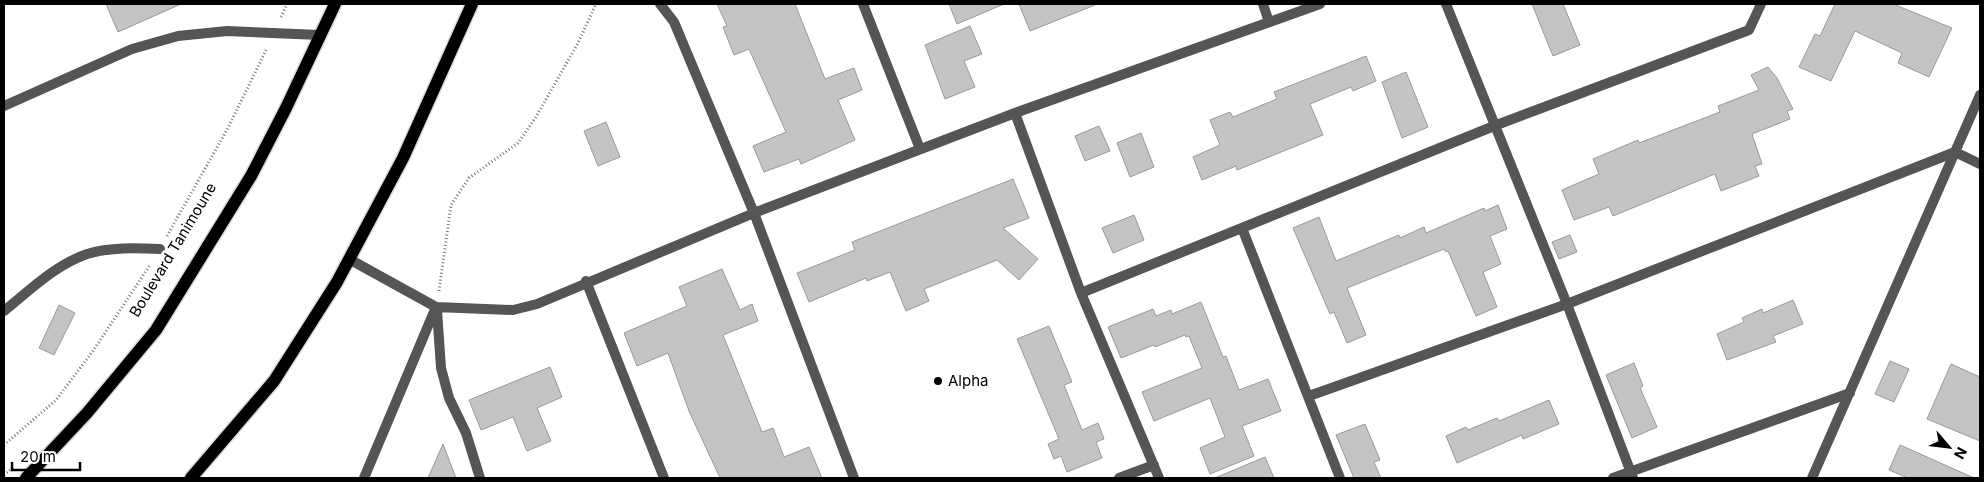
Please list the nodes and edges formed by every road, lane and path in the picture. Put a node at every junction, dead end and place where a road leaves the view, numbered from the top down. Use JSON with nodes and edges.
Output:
{"nodes":[{"id":1,"x":335,"y":4,"type":"edge"},
{"id":2,"x":472,"y":4,"type":"edge"},
{"id":3,"x":596,"y":4,"type":"edge"},
{"id":4,"x":660,"y":4,"type":"edge"},
{"id":5,"x":863,"y":4,"type":"edge"},
{"id":6,"x":1263,"y":4,"type":"edge"},
{"id":7,"x":1320,"y":4,"type":"edge"},
{"id":8,"x":1446,"y":4,"type":"edge"},
{"id":9,"x":1760,"y":4,"type":"edge"},
{"id":10,"x":1270,"y":22,"type":"junction"},
{"id":11,"x":320,"y":35,"type":"junction"},
{"id":12,"x":1980,"y":95,"type":"edge"},
{"id":13,"x":4,"y":106,"type":"edge"},
{"id":14,"x":1015,"y":113,"type":"junction"},
{"id":15,"x":1494,"y":126,"type":"junction"},
{"id":16,"x":920,"y":149,"type":"junction"},
{"id":17,"x":1955,"y":152,"type":"junction"},
{"id":18,"x":1980,"y":164,"type":"edge"},
{"id":19,"x":754,"y":213,"type":"junction"},
{"id":20,"x":1242,"y":228,"type":"junction"},
{"id":21,"x":160,"y":249,"type":"dead end"},
{"id":22,"x":349,"y":259,"type":"junction"},
{"id":23,"x":586,"y":281,"type":"junction"},
{"id":24,"x":1081,"y":293,"type":"junction"},
{"id":25,"x":1567,"y":304,"type":"junction"},
{"id":26,"x":436,"y":307,"type":"junction"},
{"id":27,"x":4,"y":311,"type":"edge"},
{"id":28,"x":1850,"y":392,"type":"junction"},
{"id":29,"x":1308,"y":396,"type":"junction"},
{"id":30,"x":18,"y":464,"type":"dead end"},
{"id":31,"x":1154,"y":465,"type":"junction"},
{"id":32,"x":1631,"y":474,"type":"edge"},
{"id":33,"x":4,"y":475,"type":"edge"},
{"id":34,"x":26,"y":478,"type":"edge"},
{"id":35,"x":191,"y":478,"type":"edge"},
{"id":36,"x":364,"y":478,"type":"edge"},
{"id":37,"x":480,"y":478,"type":"edge"},
{"id":38,"x":664,"y":478,"type":"edge"},
{"id":39,"x":854,"y":478,"type":"edge"},
{"id":40,"x":1119,"y":478,"type":"edge"},
{"id":41,"x":1159,"y":478,"type":"edge"},
{"id":42,"x":1340,"y":478,"type":"edge"},
{"id":43,"x":1612,"y":478,"type":"edge"},
{"id":44,"x":1812,"y":478,"type":"edge"}],
"edges":[{"from":1,"to":11,"type":"main road","name":"Boulevard Tanimoune"},
{"from":2,"to":22,"type":"main road"},
{"from":3,"to":26,"type":"path"},
{"from":4,"to":19,"type":"street"},
{"from":5,"to":16,"type":"street"},
{"from":6,"to":10,"type":"street"},
{"from":7,"to":10,"type":"street"},
{"from":8,"to":15,"type":"street"},
{"from":9,"to":15,"type":"street"},
{"from":10,"to":14,"type":"street"},
{"from":11,"to":13,"type":"street"},
{"from":11,"to":34,"type":"main road","name":"Boulevard Tanimoune"},
{"from":12,"to":17,"type":"street"},
{"from":14,"to":16,"type":"street"},
{"from":14,"to":24,"type":"street"},
{"from":15,"to":20,"type":"street"},
{"from":15,"to":25,"type":"street"},
{"from":16,"to":19,"type":"street"},
{"from":17,"to":18,"type":"street"},
{"from":17,"to":25,"type":"street"},
{"from":17,"to":28,"type":"street"},
{"from":19,"to":23,"type":"street"},
{"from":19,"to":39,"type":"street"},
{"from":20,"to":24,"type":"street"},
{"from":20,"to":29,"type":"street"},
{"from":21,"to":27,"type":"street"},
{"from":22,"to":26,"type":"street"},
{"from":22,"to":35,"type":"main road"},
{"from":23,"to":26,"type":"street"},
{"from":23,"to":38,"type":"street"},
{"from":24,"to":31,"type":"street"},
{"from":25,"to":29,"type":"street"},
{"from":25,"to":32,"type":"street"},
{"from":26,"to":36,"type":"street"},
{"from":26,"to":37,"type":"street"},
{"from":28,"to":32,"type":"street"},
{"from":28,"to":44,"type":"street"},
{"from":29,"to":42,"type":"street"},
{"from":30,"to":33,"type":"path"},
{"from":31,"to":40,"type":"street"},
{"from":31,"to":41,"type":"street"},
{"from":32,"to":43,"type":"street"}]}
